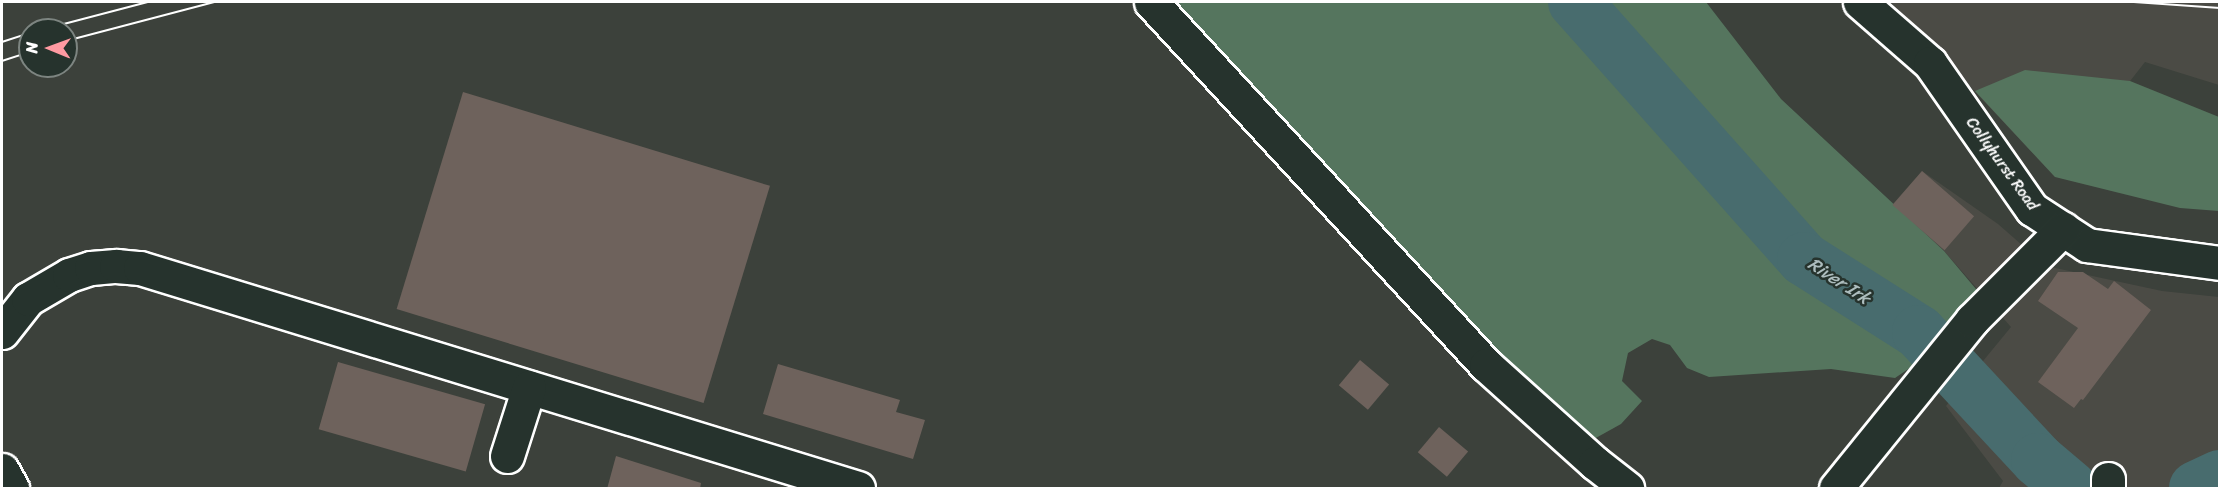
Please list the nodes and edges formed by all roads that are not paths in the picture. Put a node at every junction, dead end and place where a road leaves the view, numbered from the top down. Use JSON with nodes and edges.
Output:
{"nodes":[{"id":1,"x":1151,"y":2,"type":"edge"},
{"id":2,"x":1860,"y":2,"type":"edge"},
{"id":3,"x":2063,"y":230,"type":"junction"},
{"id":4,"x":2220,"y":263,"type":"edge"},
{"id":5,"x":2,"y":332,"type":"edge"},
{"id":6,"x":529,"y":387,"type":"junction"},
{"id":7,"x":507,"y":456,"type":"dead end"},
{"id":8,"x":2,"y":470,"type":"edge"},
{"id":9,"x":12,"y":489,"type":"edge"},
{"id":10,"x":858,"y":489,"type":"edge"},
{"id":11,"x":1627,"y":489,"type":"edge"},
{"id":12,"x":1836,"y":489,"type":"edge"}],
"edges":[{"from":1,"to":11,"type":"street"},
{"from":2,"to":3,"type":"street","name":"Collyhurst Road"},
{"from":3,"to":4,"type":"street","name":"Collyhurst Road"},
{"from":3,"to":12,"type":"street"},
{"from":5,"to":6,"type":"street"},
{"from":6,"to":7,"type":"street"},
{"from":6,"to":10,"type":"street"},
{"from":8,"to":9,"type":"street"}]}
